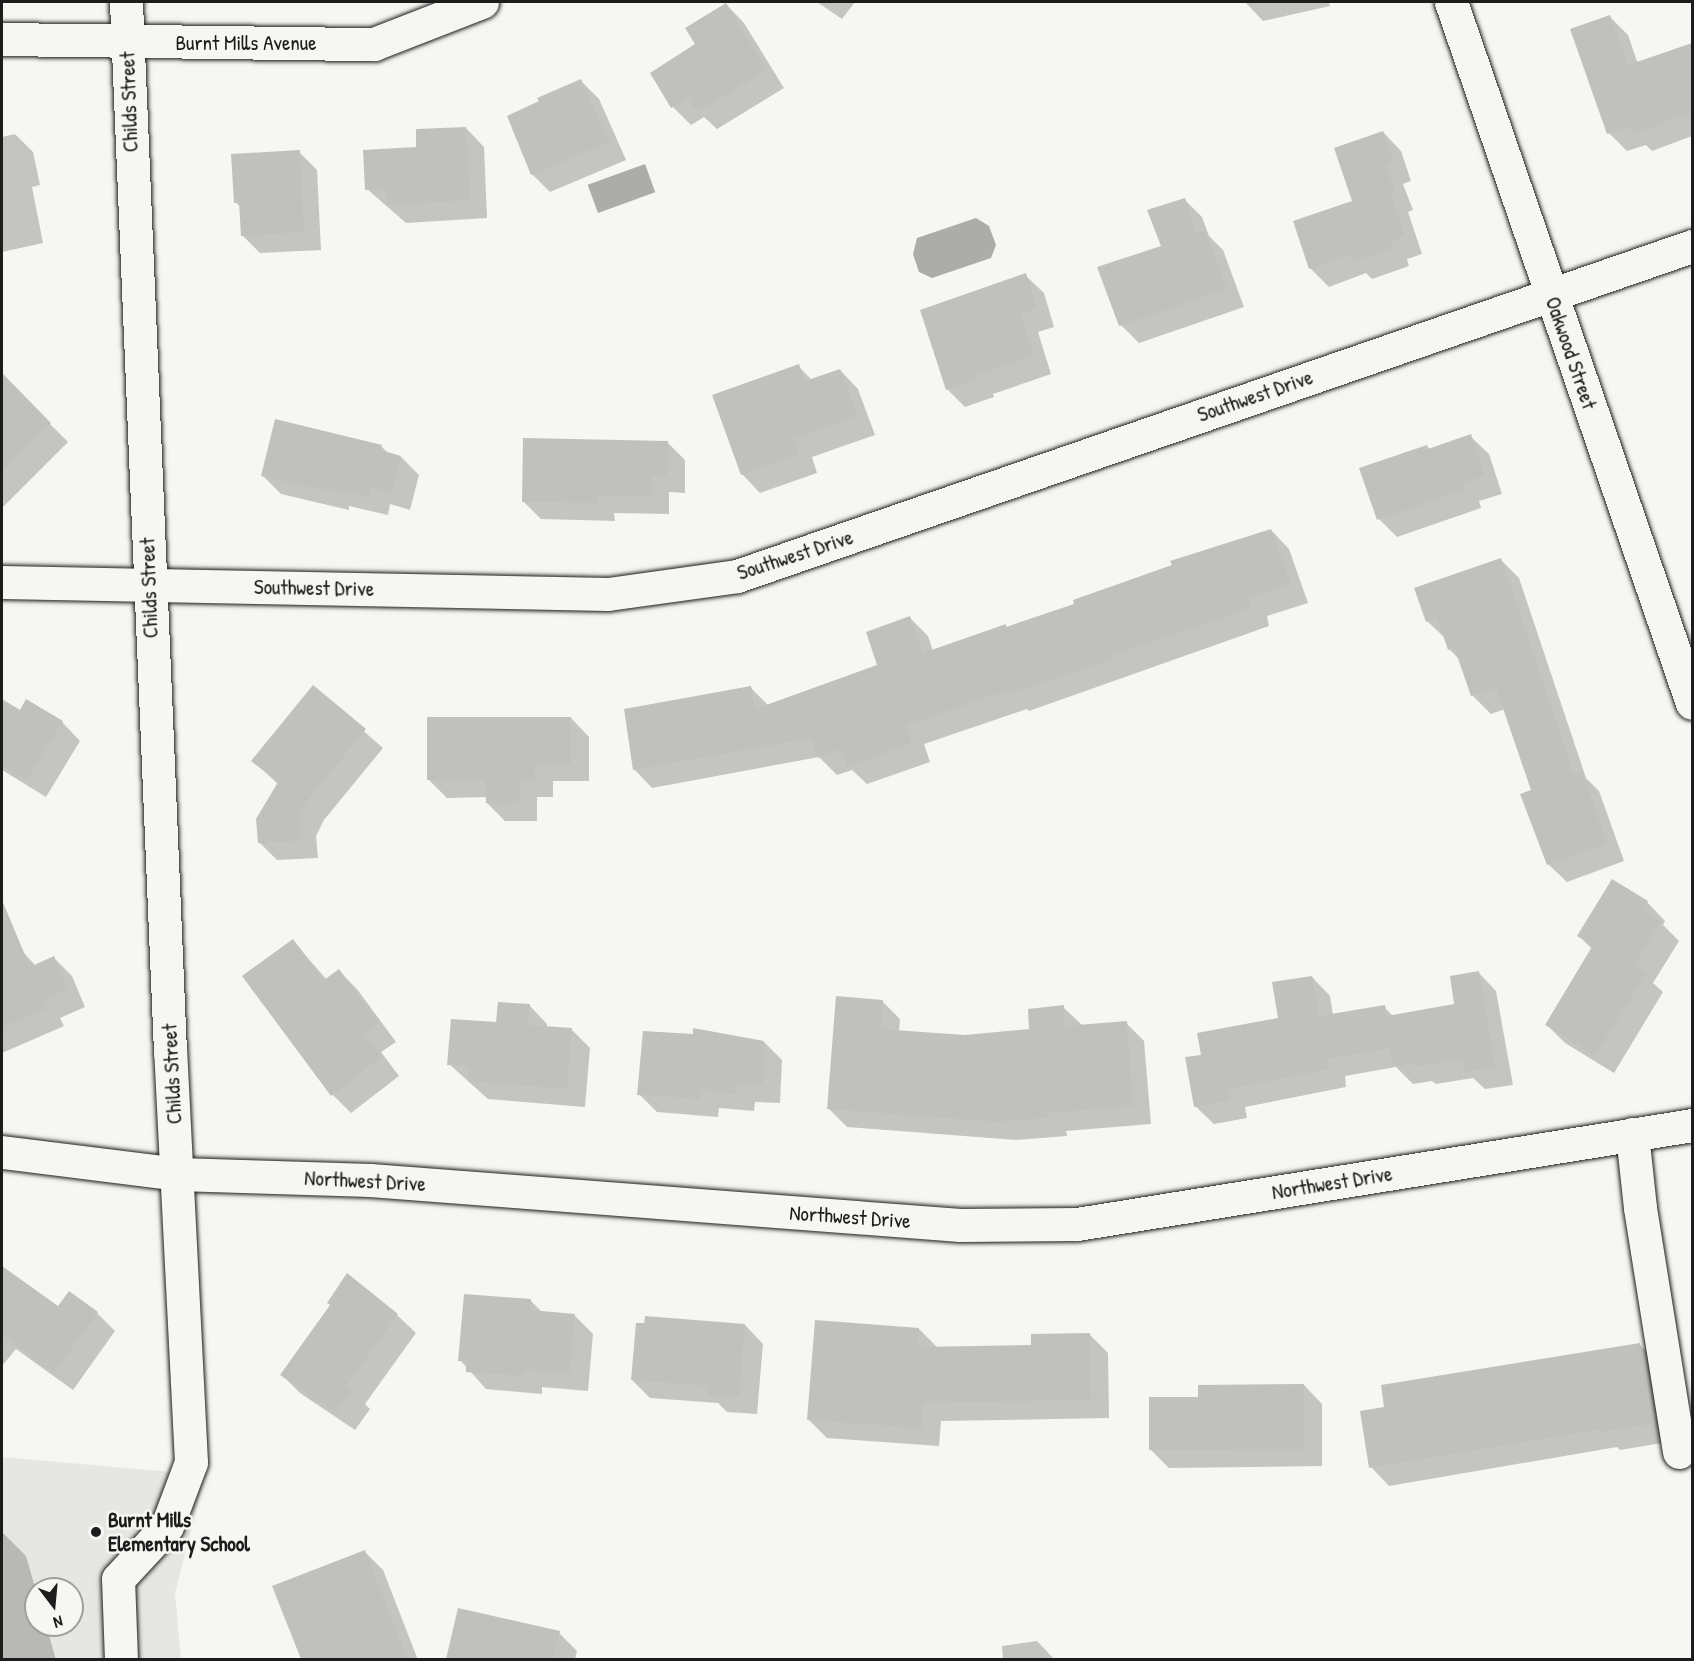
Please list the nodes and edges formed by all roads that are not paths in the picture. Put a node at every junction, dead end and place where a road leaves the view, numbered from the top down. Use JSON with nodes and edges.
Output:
{"nodes":[{"id":1,"x":126,"y":2,"type":"edge"},
{"id":2,"x":482,"y":2,"type":"edge"},
{"id":3,"x":1451,"y":2,"type":"edge"},
{"id":4,"x":2,"y":39,"type":"edge"},
{"id":5,"x":127,"y":42,"type":"junction"},
{"id":6,"x":1692,"y":246,"type":"edge"},
{"id":7,"x":1550,"y":294,"type":"junction"},
{"id":8,"x":2,"y":582,"type":"edge"},
{"id":9,"x":149,"y":585,"type":"junction"},
{"id":10,"x":1692,"y":703,"type":"edge"},
{"id":11,"x":1692,"y":1125,"type":"edge"},
{"id":12,"x":1632,"y":1134,"type":"junction"},
{"id":13,"x":2,"y":1152,"type":"edge"},
{"id":14,"x":178,"y":1174,"type":"junction"},
{"id":15,"x":1679,"y":1452,"type":"dead end"},
{"id":16,"x":121,"y":1659,"type":"edge"}],
"edges":[{"from":1,"to":5,"type":"street","name":"Childs Street"},
{"from":2,"to":5,"type":"street","name":"Burnt Mills Avenue"},
{"from":3,"to":7,"type":"street","name":"Oakwood Street"},
{"from":4,"to":5,"type":"street","name":"Burnt Mills Avenue"},
{"from":5,"to":9,"type":"street","name":"Childs Street"},
{"from":6,"to":7,"type":"street","name":"Southwest Drive"},
{"from":7,"to":9,"type":"street","name":"Southwest Drive"},
{"from":7,"to":10,"type":"street","name":"Oakwood Street"},
{"from":8,"to":9,"type":"street","name":"Southwest Drive"},
{"from":9,"to":14,"type":"street","name":"Childs Street"},
{"from":11,"to":12,"type":"street","name":"Northwest Drive"},
{"from":12,"to":14,"type":"street","name":"Northwest Drive"},
{"from":12,"to":15,"type":"street"},
{"from":13,"to":14,"type":"street","name":"Northwest Drive"},
{"from":14,"to":16,"type":"street","name":"Childs Street"}]}
